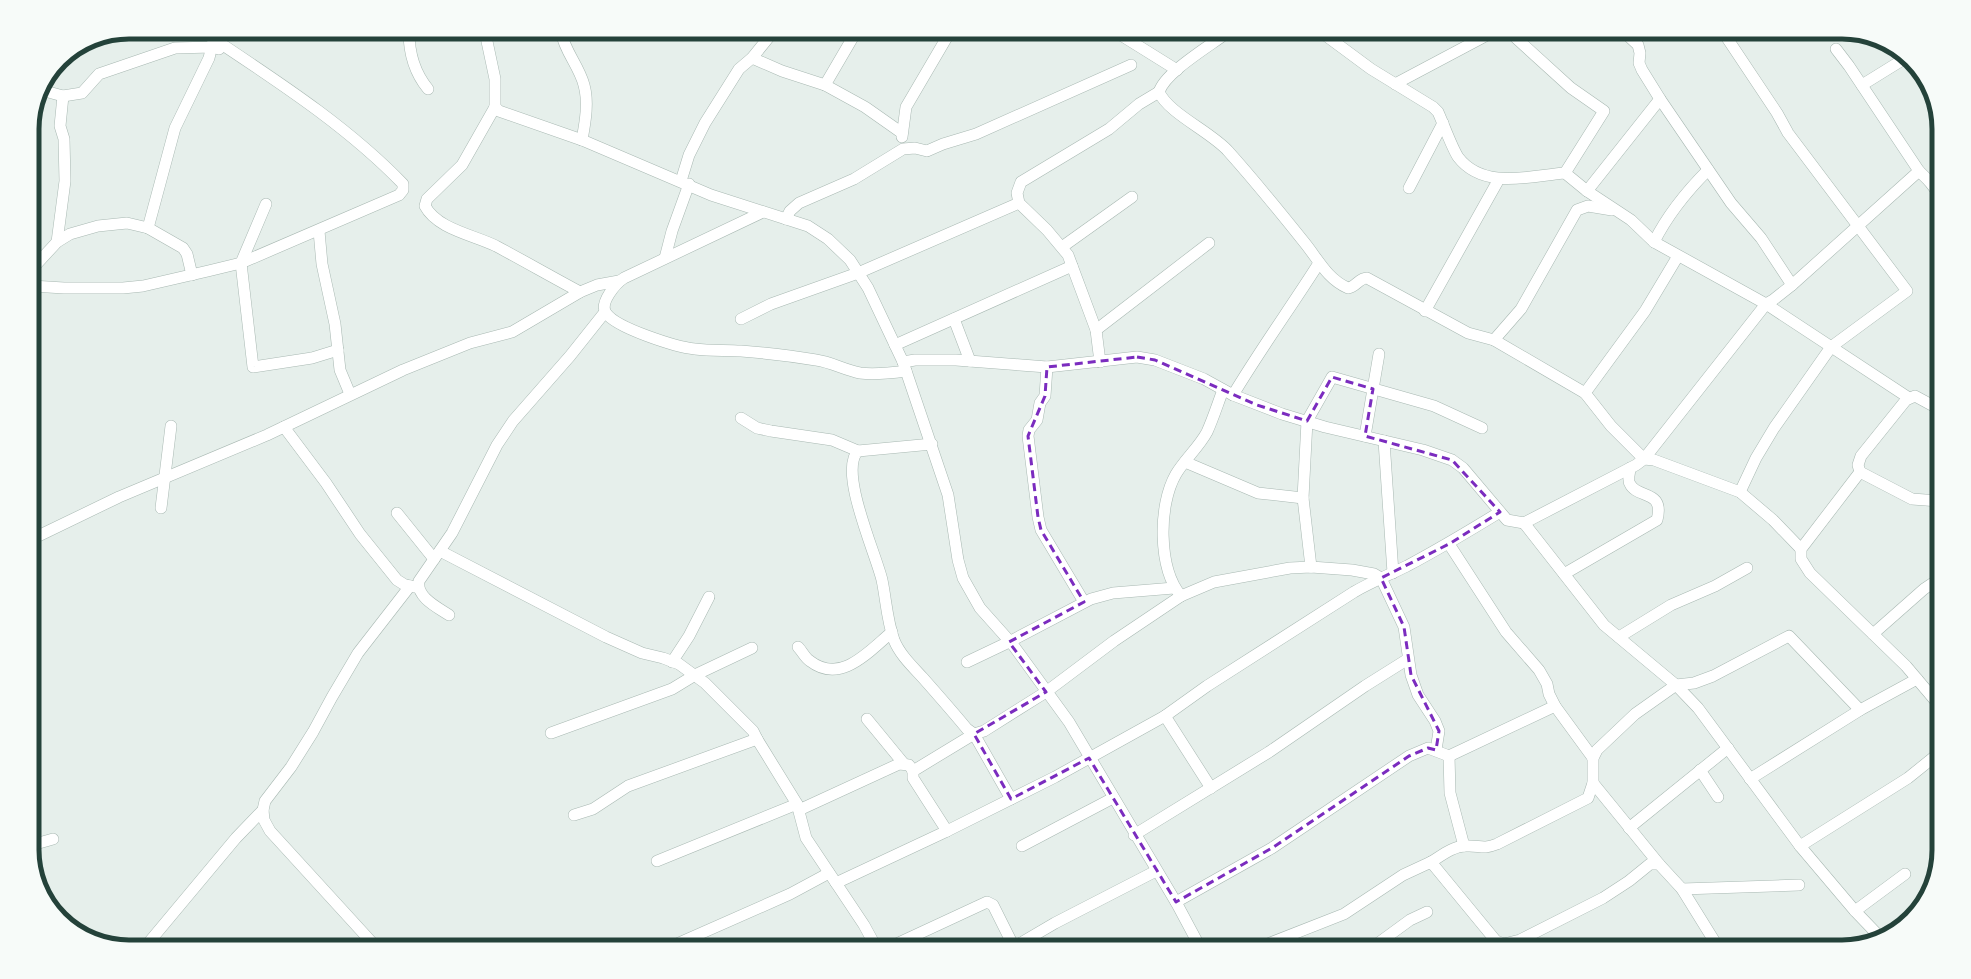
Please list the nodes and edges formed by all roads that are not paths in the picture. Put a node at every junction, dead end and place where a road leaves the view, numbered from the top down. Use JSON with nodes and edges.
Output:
{"nodes":[{"id":1,"x":214,"y":39,"type":"edge"},
{"id":2,"x":409,"y":39,"type":"edge"},
{"id":3,"x":486,"y":39,"type":"edge"},
{"id":4,"x":563,"y":39,"type":"edge"},
{"id":5,"x":767,"y":39,"type":"edge"},
{"id":6,"x":852,"y":39,"type":"edge"},
{"id":7,"x":946,"y":39,"type":"edge"},
{"id":8,"x":1127,"y":39,"type":"edge"},
{"id":9,"x":1219,"y":39,"type":"edge"},
{"id":10,"x":1330,"y":39,"type":"edge"},
{"id":11,"x":1480,"y":39,"type":"edge"},
{"id":12,"x":1517,"y":39,"type":"edge"},
{"id":13,"x":1632,"y":39,"type":"edge"},
{"id":14,"x":1728,"y":39,"type":"edge"},
{"id":15,"x":1836,"y":49,"type":"dead end"},
{"id":16,"x":752,"y":58,"type":"junction"},
{"id":17,"x":1901,"y":61,"type":"edge"},
{"id":18,"x":1131,"y":65,"type":"dead end"},
{"id":19,"x":1177,"y":70,"type":"junction"},
{"id":20,"x":1394,"y":84,"type":"junction"},
{"id":21,"x":825,"y":85,"type":"junction"},
{"id":22,"x":1862,"y":85,"type":"junction"},
{"id":23,"x":428,"y":89,"type":"dead end"},
{"id":24,"x":47,"y":92,"type":"edge"},
{"id":25,"x":1159,"y":92,"type":"junction"},
{"id":26,"x":63,"y":96,"type":"junction"},
{"id":27,"x":1660,"y":99,"type":"junction"},
{"id":28,"x":496,"y":107,"type":"junction"},
{"id":29,"x":1443,"y":122,"type":"junction"},
{"id":30,"x":902,"y":133,"type":"junction"},
{"id":31,"x":582,"y":140,"type":"junction"},
{"id":32,"x":899,"y":151,"type":"junction"},
{"id":33,"x":1708,"y":170,"type":"junction"},
{"id":34,"x":1919,"y":171,"type":"junction"},
{"id":35,"x":1565,"y":174,"type":"junction"},
{"id":36,"x":1499,"y":180,"type":"junction"},
{"id":37,"x":1932,"y":180,"type":"edge"},
{"id":38,"x":685,"y":183,"type":"junction"},
{"id":39,"x":1408,"y":188,"type":"dead end"},
{"id":40,"x":1587,"y":191,"type":"junction"},
{"id":41,"x":1132,"y":197,"type":"dead end"},
{"id":42,"x":1019,"y":203,"type":"junction"},
{"id":43,"x":266,"y":204,"type":"dead end"},
{"id":44,"x":1619,"y":211,"type":"junction"},
{"id":45,"x":763,"y":212,"type":"junction"},
{"id":46,"x":786,"y":219,"type":"junction"},
{"id":47,"x":1859,"y":226,"type":"junction"},
{"id":48,"x":148,"y":228,"type":"junction"},
{"id":49,"x":319,"y":231,"type":"junction"},
{"id":50,"x":57,"y":242,"type":"junction"},
{"id":51,"x":1654,"y":242,"type":"junction"},
{"id":52,"x":1209,"y":243,"type":"dead end"},
{"id":53,"x":1062,"y":247,"type":"junction"},
{"id":54,"x":1678,"y":256,"type":"junction"},
{"id":55,"x":665,"y":258,"type":"junction"},
{"id":56,"x":39,"y":261,"type":"edge"},
{"id":57,"x":1319,"y":262,"type":"junction"},
{"id":58,"x":241,"y":263,"type":"junction"},
{"id":59,"x":1072,"y":266,"type":"junction"},
{"id":60,"x":858,"y":273,"type":"junction"},
{"id":61,"x":192,"y":275,"type":"junction"},
{"id":62,"x":619,"y":281,"type":"junction"},
{"id":63,"x":1792,"y":285,"type":"junction"},
{"id":64,"x":39,"y":286,"type":"edge"},
{"id":65,"x":580,"y":292,"type":"junction"},
{"id":66,"x":1766,"y":304,"type":"junction"},
{"id":67,"x":1425,"y":311,"type":"junction"},
{"id":68,"x":605,"y":312,"type":"junction"},
{"id":69,"x":742,"y":319,"type":"dead end"},
{"id":70,"x":954,"y":319,"type":"junction"},
{"id":71,"x":1096,"y":330,"type":"junction"},
{"id":72,"x":1494,"y":340,"type":"junction"},
{"id":73,"x":895,"y":345,"type":"junction"},
{"id":74,"x":1831,"y":347,"type":"junction"},
{"id":75,"x":338,"y":350,"type":"junction"},
{"id":76,"x":1379,"y":354,"type":"dead end"},
{"id":77,"x":970,"y":361,"type":"junction"},
{"id":78,"x":1100,"y":362,"type":"junction"},
{"id":79,"x":904,"y":367,"type":"junction"},
{"id":80,"x":1047,"y":367,"type":"junction"},
{"id":81,"x":1373,"y":389,"type":"junction"},
{"id":82,"x":1228,"y":392,"type":"junction"},
{"id":83,"x":1585,"y":393,"type":"junction"},
{"id":84,"x":350,"y":394,"type":"junction"},
{"id":85,"x":1909,"y":398,"type":"junction"},
{"id":86,"x":1932,"y":405,"type":"edge"},
{"id":87,"x":741,"y":418,"type":"dead end"},
{"id":88,"x":1307,"y":421,"type":"junction"},
{"id":89,"x":172,"y":426,"type":"dead end"},
{"id":90,"x":284,"y":427,"type":"junction"},
{"id":91,"x":1482,"y":428,"type":"dead end"},
{"id":92,"x":1365,"y":436,"type":"junction"},
{"id":93,"x":1384,"y":441,"type":"junction"},
{"id":94,"x":932,"y":444,"type":"junction"},
{"id":95,"x":858,"y":451,"type":"junction"},
{"id":96,"x":1644,"y":459,"type":"junction"},
{"id":97,"x":1185,"y":462,"type":"junction"},
{"id":98,"x":1630,"y":468,"type":"junction"},
{"id":99,"x":1860,"y":472,"type":"junction"},
{"id":100,"x":165,"y":479,"type":"junction"},
{"id":101,"x":1740,"y":492,"type":"junction"},
{"id":102,"x":1303,"y":498,"type":"junction"},
{"id":103,"x":1932,"y":500,"type":"edge"},
{"id":104,"x":161,"y":508,"type":"dead end"},
{"id":105,"x":397,"y":512,"type":"dead end"},
{"id":106,"x":1500,"y":512,"type":"junction"},
{"id":107,"x":1524,"y":523,"type":"junction"},
{"id":108,"x":39,"y":536,"type":"edge"},
{"id":109,"x":1449,"y":544,"type":"junction"},
{"id":110,"x":1801,"y":549,"type":"junction"},
{"id":111,"x":437,"y":555,"type":"junction"},
{"id":112,"x":1311,"y":567,"type":"junction"},
{"id":113,"x":1747,"y":568,"type":"dead end"},
{"id":114,"x":1394,"y":573,"type":"junction"},
{"id":115,"x":1564,"y":574,"type":"junction"},
{"id":116,"x":1381,"y":578,"type":"junction"},
{"id":117,"x":1932,"y":584,"type":"edge"},
{"id":118,"x":414,"y":587,"type":"junction"},
{"id":119,"x":1178,"y":592,"type":"junction"},
{"id":120,"x":709,"y":597,"type":"dead end"},
{"id":121,"x":1084,"y":602,"type":"junction"},
{"id":122,"x":449,"y":615,"type":"dead end"},
{"id":123,"x":892,"y":632,"type":"junction"},
{"id":124,"x":1873,"y":634,"type":"junction"},
{"id":125,"x":1619,"y":637,"type":"junction"},
{"id":126,"x":1010,"y":642,"type":"junction"},
{"id":127,"x":798,"y":647,"type":"dead end"},
{"id":128,"x":752,"y":648,"type":"dead end"},
{"id":129,"x":1408,"y":659,"type":"junction"},
{"id":130,"x":672,"y":662,"type":"junction"},
{"id":131,"x":967,"y":662,"type":"dead end"},
{"id":132,"x":695,"y":675,"type":"junction"},
{"id":133,"x":1917,"y":679,"type":"junction"},
{"id":134,"x":1676,"y":685,"type":"junction"},
{"id":135,"x":1046,"y":692,"type":"junction"},
{"id":136,"x":1932,"y":694,"type":"edge"},
{"id":137,"x":1555,"y":706,"type":"junction"},
{"id":138,"x":1860,"y":710,"type":"junction"},
{"id":139,"x":1165,"y":716,"type":"junction"},
{"id":140,"x":867,"y":719,"type":"dead end"},
{"id":141,"x":551,"y":733,"type":"dead end"},
{"id":142,"x":974,"y":734,"type":"junction"},
{"id":143,"x":757,"y":739,"type":"junction"},
{"id":144,"x":1728,"y":748,"type":"junction"},
{"id":145,"x":1436,"y":750,"type":"junction"},
{"id":146,"x":1449,"y":756,"type":"junction"},
{"id":147,"x":1089,"y":758,"type":"junction"},
{"id":148,"x":1593,"y":758,"type":"junction"},
{"id":149,"x":1932,"y":759,"type":"edge"},
{"id":150,"x":904,"y":764,"type":"junction"},
{"id":151,"x":1700,"y":770,"type":"junction"},
{"id":152,"x":914,"y":771,"type":"junction"},
{"id":153,"x":1750,"y":779,"type":"junction"},
{"id":154,"x":1593,"y":784,"type":"junction"},
{"id":155,"x":1211,"y":788,"type":"junction"},
{"id":156,"x":1718,"y":797,"type":"dead end"},
{"id":157,"x":1112,"y":798,"type":"junction"},
{"id":158,"x":1011,"y":799,"type":"junction"},
{"id":159,"x":798,"y":807,"type":"junction"},
{"id":160,"x":262,"y":810,"type":"junction"},
{"id":161,"x":574,"y":815,"type":"dead end"},
{"id":162,"x":1629,"y":828,"type":"junction"},
{"id":163,"x":947,"y":831,"type":"junction"},
{"id":164,"x":1134,"y":835,"type":"junction"},
{"id":165,"x":53,"y":839,"type":"dead end"},
{"id":166,"x":39,"y":843,"type":"edge"},
{"id":167,"x":1022,"y":846,"type":"dead end"},
{"id":168,"x":1464,"y":846,"type":"junction"},
{"id":169,"x":1800,"y":846,"type":"junction"},
{"id":170,"x":657,"y":861,"type":"dead end"},
{"id":171,"x":1431,"y":862,"type":"junction"},
{"id":172,"x":1659,"y":864,"type":"junction"},
{"id":173,"x":1156,"y":871,"type":"junction"},
{"id":174,"x":829,"y":874,"type":"junction"},
{"id":175,"x":1905,"y":874,"type":"dead end"},
{"id":176,"x":836,"y":883,"type":"junction"},
{"id":177,"x":1799,"y":885,"type":"dead end"},
{"id":178,"x":1682,"y":889,"type":"junction"},
{"id":179,"x":1176,"y":902,"type":"junction"},
{"id":180,"x":1855,"y":911,"type":"junction"},
{"id":181,"x":1427,"y":912,"type":"dead end"},
{"id":182,"x":1876,"y":933,"type":"edge"},
{"id":183,"x":151,"y":940,"type":"edge"},
{"id":184,"x":370,"y":940,"type":"edge"},
{"id":185,"x":686,"y":940,"type":"edge"},
{"id":186,"x":872,"y":940,"type":"edge"},
{"id":187,"x":905,"y":940,"type":"edge"},
{"id":188,"x":1010,"y":940,"type":"edge"},
{"id":189,"x":1026,"y":940,"type":"edge"},
{"id":190,"x":1195,"y":940,"type":"edge"},
{"id":191,"x":1278,"y":940,"type":"edge"},
{"id":192,"x":1383,"y":940,"type":"edge"},
{"id":193,"x":1495,"y":940,"type":"edge"},
{"id":194,"x":1520,"y":940,"type":"edge"},
{"id":195,"x":1714,"y":940,"type":"edge"}],
"edges":[{"from":1,"to":26,"type":"street"},
{"from":1,"to":48,"type":"street"},
{"from":1,"to":49,"type":"street"},
{"from":2,"to":23,"type":"street"},
{"from":3,"to":28,"type":"street"},
{"from":4,"to":31,"type":"street"},
{"from":5,"to":16,"type":"street"},
{"from":6,"to":21,"type":"street"},
{"from":7,"to":30,"type":"street"},
{"from":8,"to":19,"type":"street"},
{"from":9,"to":19,"type":"street"},
{"from":10,"to":20,"type":"street"},
{"from":11,"to":20,"type":"street"},
{"from":12,"to":35,"type":"street"},
{"from":13,"to":27,"type":"street"},
{"from":14,"to":47,"type":"street"},
{"from":15,"to":22,"type":"street"},
{"from":16,"to":21,"type":"street"},
{"from":16,"to":38,"type":"street"},
{"from":17,"to":22,"type":"street"},
{"from":18,"to":32,"type":"street"},
{"from":19,"to":25,"type":"street"},
{"from":20,"to":29,"type":"street"},
{"from":21,"to":30,"type":"street"},
{"from":22,"to":34,"type":"street"},
{"from":24,"to":26,"type":"street"},
{"from":25,"to":42,"type":"street"},
{"from":25,"to":57,"type":"street"},
{"from":26,"to":50,"type":"street"},
{"from":27,"to":33,"type":"street"},
{"from":27,"to":40,"type":"street"},
{"from":28,"to":31,"type":"street"},
{"from":28,"to":65,"type":"street"},
{"from":29,"to":36,"type":"street"},
{"from":29,"to":39,"type":"street"},
{"from":30,"to":32,"type":"street"},
{"from":31,"to":38,"type":"street"},
{"from":32,"to":46,"type":"street"},
{"from":33,"to":51,"type":"street"},
{"from":33,"to":63,"type":"street"},
{"from":34,"to":37,"type":"street"},
{"from":34,"to":47,"type":"street"},
{"from":35,"to":36,"type":"street"},
{"from":35,"to":40,"type":"street"},
{"from":36,"to":67,"type":"street"},
{"from":38,"to":45,"type":"street"},
{"from":38,"to":55,"type":"street"},
{"from":40,"to":44,"type":"street"},
{"from":41,"to":53,"type":"street"},
{"from":42,"to":53,"type":"street"},
{"from":42,"to":60,"type":"street"},
{"from":43,"to":58,"type":"street"},
{"from":44,"to":51,"type":"street"},
{"from":44,"to":72,"type":"street"},
{"from":45,"to":46,"type":"street"},
{"from":45,"to":55,"type":"street"},
{"from":46,"to":60,"type":"street"},
{"from":47,"to":63,"type":"street"},
{"from":47,"to":74,"type":"street"},
{"from":48,"to":50,"type":"street"},
{"from":48,"to":61,"type":"street"},
{"from":49,"to":58,"type":"street"},
{"from":49,"to":75,"type":"street"},
{"from":50,"to":56,"type":"street"},
{"from":51,"to":54,"type":"street"},
{"from":52,"to":71,"type":"street"},
{"from":53,"to":59,"type":"street"},
{"from":54,"to":66,"type":"street"},
{"from":54,"to":83,"type":"street"},
{"from":55,"to":62,"type":"street"},
{"from":57,"to":67,"type":"street"},
{"from":57,"to":82,"type":"street"},
{"from":58,"to":61,"type":"street"},
{"from":58,"to":75,"type":"street"},
{"from":59,"to":70,"type":"street"},
{"from":59,"to":71,"type":"street"},
{"from":60,"to":69,"type":"street"},
{"from":60,"to":73,"type":"street"},
{"from":61,"to":64,"type":"street"},
{"from":62,"to":65,"type":"street"},
{"from":62,"to":68,"type":"street"},
{"from":63,"to":66,"type":"street"},
{"from":65,"to":84,"type":"street"},
{"from":66,"to":74,"type":"street"},
{"from":66,"to":96,"type":"street"},
{"from":67,"to":72,"type":"street"},
{"from":68,"to":79,"type":"street"},
{"from":68,"to":111,"type":"street"},
{"from":70,"to":73,"type":"street"},
{"from":70,"to":77,"type":"street"},
{"from":71,"to":78,"type":"street"},
{"from":72,"to":83,"type":"street"},
{"from":73,"to":79,"type":"street"},
{"from":74,"to":85,"type":"street"},
{"from":74,"to":101,"type":"street"},
{"from":75,"to":84,"type":"street"},
{"from":76,"to":81,"type":"street"},
{"from":77,"to":79,"type":"street"},
{"from":77,"to":80,"type":"street"},
{"from":78,"to":80,"type":"street"},
{"from":78,"to":82,"type":"street"},
{"from":79,"to":94,"type":"street"},
{"from":80,"to":121,"type":"street"},
{"from":81,"to":88,"type":"street"},
{"from":81,"to":91,"type":"street"},
{"from":81,"to":92,"type":"street"},
{"from":82,"to":88,"type":"street"},
{"from":82,"to":97,"type":"street"},
{"from":83,"to":96,"type":"street"},
{"from":84,"to":90,"type":"street"},
{"from":85,"to":86,"type":"street"},
{"from":85,"to":99,"type":"street"},
{"from":87,"to":95,"type":"street"},
{"from":88,"to":92,"type":"street"},
{"from":88,"to":102,"type":"street"},
{"from":89,"to":100,"type":"street"},
{"from":90,"to":100,"type":"street"},
{"from":90,"to":118,"type":"street"},
{"from":92,"to":93,"type":"street"},
{"from":93,"to":106,"type":"street"},
{"from":93,"to":114,"type":"street"},
{"from":94,"to":95,"type":"street"},
{"from":94,"to":126,"type":"street"},
{"from":95,"to":123,"type":"street"},
{"from":96,"to":98,"type":"street"},
{"from":96,"to":101,"type":"street"},
{"from":97,"to":102,"type":"street"},
{"from":97,"to":119,"type":"street"},
{"from":98,"to":107,"type":"street"},
{"from":98,"to":115,"type":"street"},
{"from":99,"to":103,"type":"street"},
{"from":99,"to":110,"type":"street"},
{"from":100,"to":104,"type":"street"},
{"from":100,"to":108,"type":"street"},
{"from":101,"to":110,"type":"street"},
{"from":102,"to":112,"type":"street"},
{"from":105,"to":111,"type":"street"},
{"from":106,"to":107,"type":"street"},
{"from":106,"to":109,"type":"street"},
{"from":107,"to":115,"type":"street"},
{"from":109,"to":114,"type":"street"},
{"from":109,"to":137,"type":"street"},
{"from":110,"to":124,"type":"street"},
{"from":111,"to":118,"type":"street"},
{"from":111,"to":130,"type":"street"},
{"from":112,"to":116,"type":"street"},
{"from":112,"to":119,"type":"street"},
{"from":113,"to":125,"type":"street"},
{"from":114,"to":116,"type":"street"},
{"from":115,"to":125,"type":"street"},
{"from":116,"to":129,"type":"street"},
{"from":116,"to":139,"type":"street"},
{"from":117,"to":124,"type":"street"},
{"from":118,"to":122,"type":"street"},
{"from":118,"to":160,"type":"street"},
{"from":119,"to":121,"type":"street"},
{"from":119,"to":135,"type":"street"},
{"from":120,"to":130,"type":"street"},
{"from":121,"to":126,"type":"street"},
{"from":123,"to":127,"type":"street"},
{"from":123,"to":142,"type":"street"},
{"from":124,"to":133,"type":"street"},
{"from":125,"to":134,"type":"street"},
{"from":126,"to":131,"type":"street"},
{"from":126,"to":135,"type":"street"},
{"from":128,"to":132,"type":"street"},
{"from":129,"to":145,"type":"street"},
{"from":129,"to":155,"type":"street"},
{"from":130,"to":132,"type":"street"},
{"from":132,"to":141,"type":"street"},
{"from":132,"to":143,"type":"street"},
{"from":133,"to":136,"type":"street"},
{"from":133,"to":138,"type":"street"},
{"from":134,"to":138,"type":"street"},
{"from":134,"to":144,"type":"street"},
{"from":134,"to":148,"type":"street"},
{"from":135,"to":142,"type":"street"},
{"from":135,"to":147,"type":"street"},
{"from":137,"to":146,"type":"street"},
{"from":137,"to":148,"type":"street"},
{"from":138,"to":153,"type":"street"},
{"from":139,"to":147,"type":"street"},
{"from":139,"to":155,"type":"street"},
{"from":140,"to":150,"type":"street"},
{"from":142,"to":152,"type":"street"},
{"from":142,"to":158,"type":"street"},
{"from":143,"to":159,"type":"street"},
{"from":143,"to":161,"type":"street"},
{"from":144,"to":151,"type":"street"},
{"from":144,"to":153,"type":"street"},
{"from":145,"to":146,"type":"street"},
{"from":145,"to":179,"type":"street"},
{"from":146,"to":168,"type":"street"},
{"from":147,"to":157,"type":"street"},
{"from":147,"to":158,"type":"street"},
{"from":148,"to":154,"type":"street"},
{"from":149,"to":169,"type":"street"},
{"from":150,"to":152,"type":"street"},
{"from":150,"to":159,"type":"street"},
{"from":151,"to":156,"type":"street"},
{"from":151,"to":162,"type":"street"},
{"from":152,"to":163,"type":"street"},
{"from":153,"to":169,"type":"street"},
{"from":154,"to":162,"type":"street"},
{"from":154,"to":168,"type":"street"},
{"from":155,"to":164,"type":"street"},
{"from":157,"to":164,"type":"street"},
{"from":157,"to":167,"type":"street"},
{"from":158,"to":163,"type":"street"},
{"from":159,"to":170,"type":"street"},
{"from":159,"to":174,"type":"street"},
{"from":160,"to":183,"type":"street"},
{"from":160,"to":184,"type":"street"},
{"from":162,"to":172,"type":"street"},
{"from":163,"to":176,"type":"street"},
{"from":164,"to":173,"type":"street"},
{"from":165,"to":166,"type":"street"},
{"from":168,"to":171,"type":"street"},
{"from":169,"to":180,"type":"street"},
{"from":171,"to":191,"type":"street"},
{"from":171,"to":193,"type":"street"},
{"from":172,"to":178,"type":"street"},
{"from":172,"to":194,"type":"street"},
{"from":173,"to":179,"type":"street"},
{"from":173,"to":189,"type":"street"},
{"from":174,"to":176,"type":"street"},
{"from":174,"to":185,"type":"street"},
{"from":175,"to":180,"type":"street"},
{"from":176,"to":186,"type":"street"},
{"from":177,"to":178,"type":"street"},
{"from":178,"to":195,"type":"street"},
{"from":179,"to":190,"type":"street"},
{"from":180,"to":182,"type":"street"},
{"from":181,"to":192,"type":"street"},
{"from":187,"to":188,"type":"street"}]}
